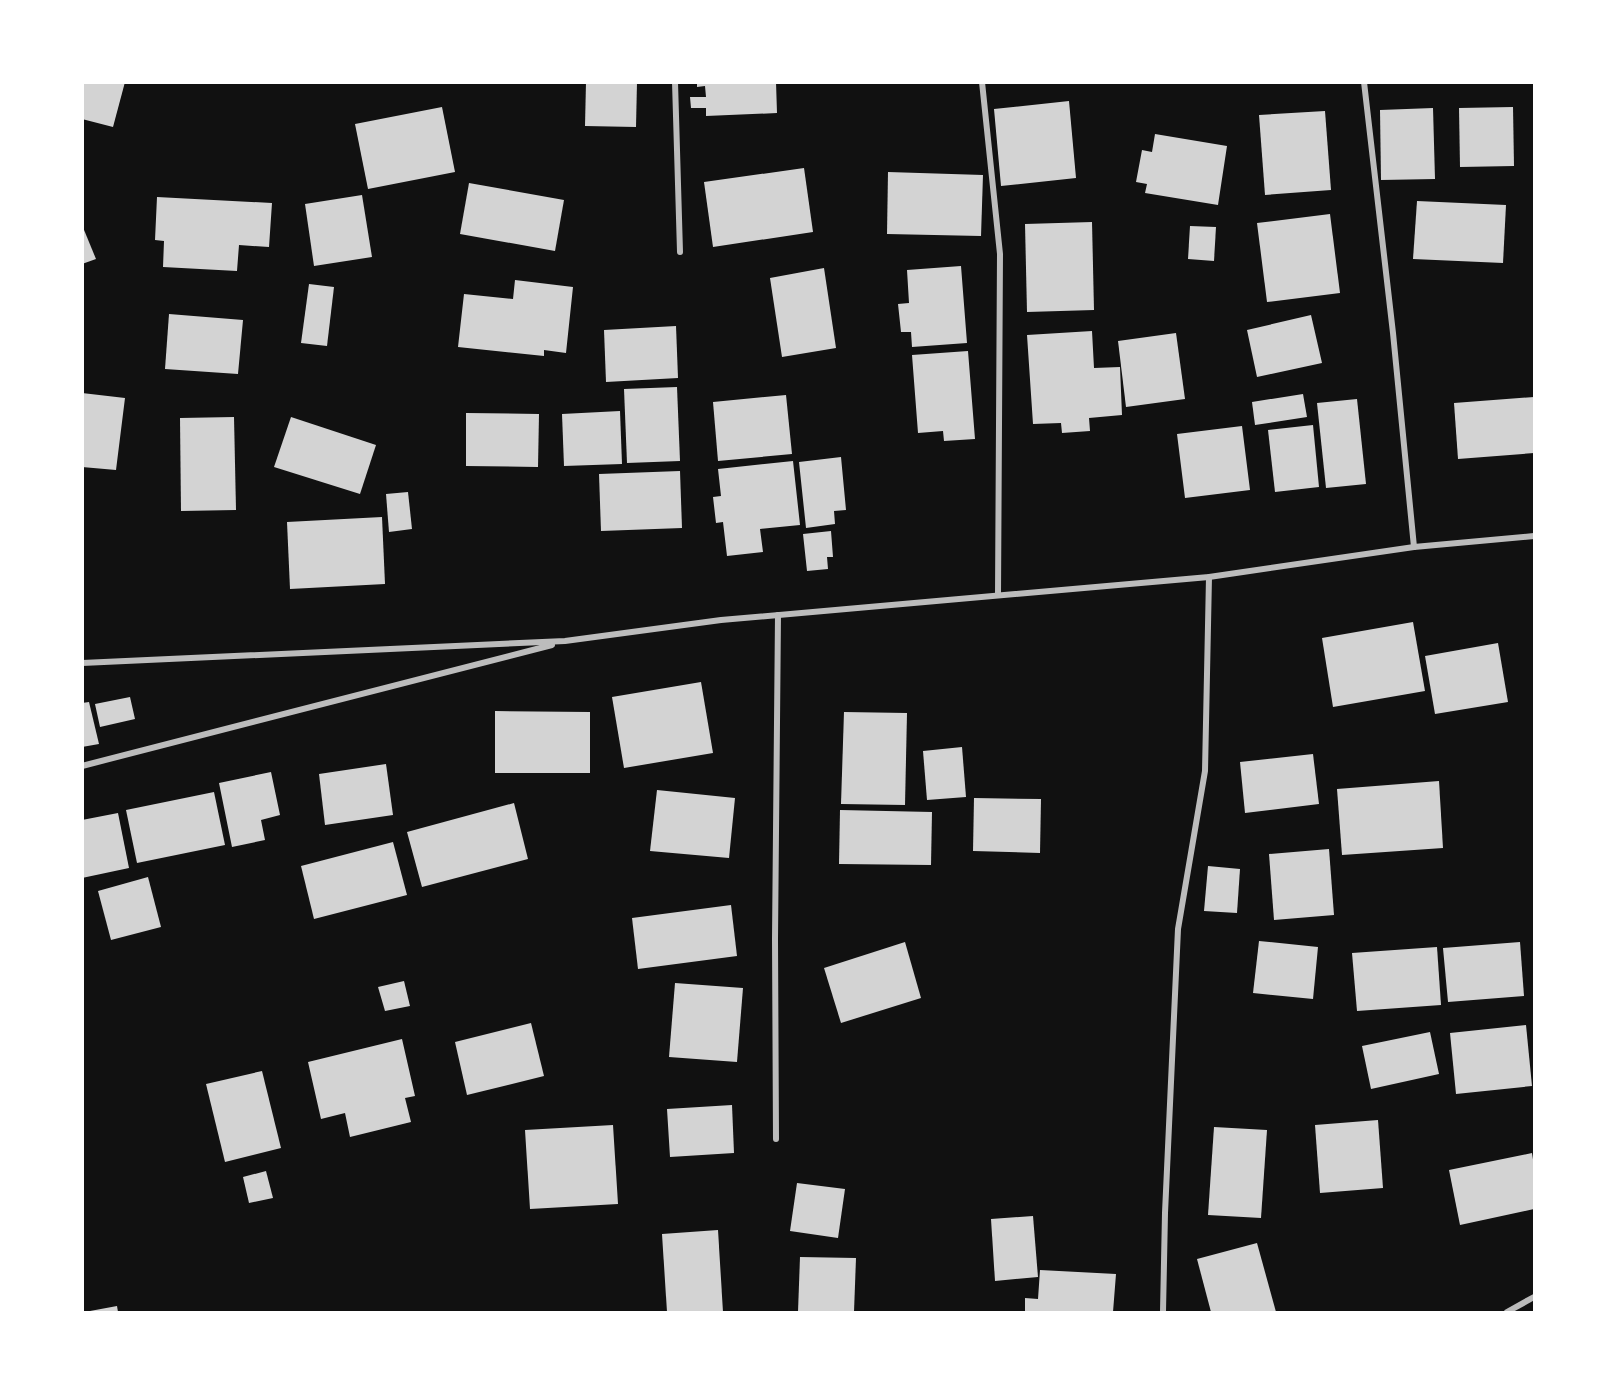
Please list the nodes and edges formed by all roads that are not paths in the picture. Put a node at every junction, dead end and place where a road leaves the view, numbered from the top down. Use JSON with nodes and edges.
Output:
{"nodes":[{"id":1,"x":675,"y":82,"type":"edge"},
{"id":2,"x":982,"y":82,"type":"edge"},
{"id":3,"x":1364,"y":82,"type":"edge"},
{"id":4,"x":680,"y":252,"type":"dead end"},
{"id":5,"x":1534,"y":536,"type":"edge"},
{"id":6,"x":1414,"y":546,"type":"junction"},
{"id":7,"x":1209,"y":577,"type":"junction"},
{"id":8,"x":998,"y":596,"type":"junction"},
{"id":9,"x":778,"y":615,"type":"junction"},
{"id":10,"x":565,"y":641,"type":"junction"},
{"id":11,"x":82,"y":663,"type":"edge"},
{"id":12,"x":82,"y":766,"type":"edge"},
{"id":13,"x":776,"y":1139,"type":"dead end"},
{"id":14,"x":1534,"y":1297,"type":"edge"},
{"id":15,"x":1163,"y":1312,"type":"edge"},
{"id":16,"x":1508,"y":1312,"type":"edge"}],
"edges":[{"from":1,"to":4,"type":"street"},
{"from":2,"to":8,"type":"street"},
{"from":3,"to":6,"type":"street"},
{"from":5,"to":6,"type":"street"},
{"from":6,"to":7,"type":"street"},
{"from":7,"to":8,"type":"street"},
{"from":7,"to":15,"type":"street"},
{"from":8,"to":9,"type":"street"},
{"from":9,"to":10,"type":"street"},
{"from":9,"to":13,"type":"street"},
{"from":10,"to":11,"type":"street"},
{"from":10,"to":12,"type":"street"},
{"from":14,"to":16,"type":"street"}]}
